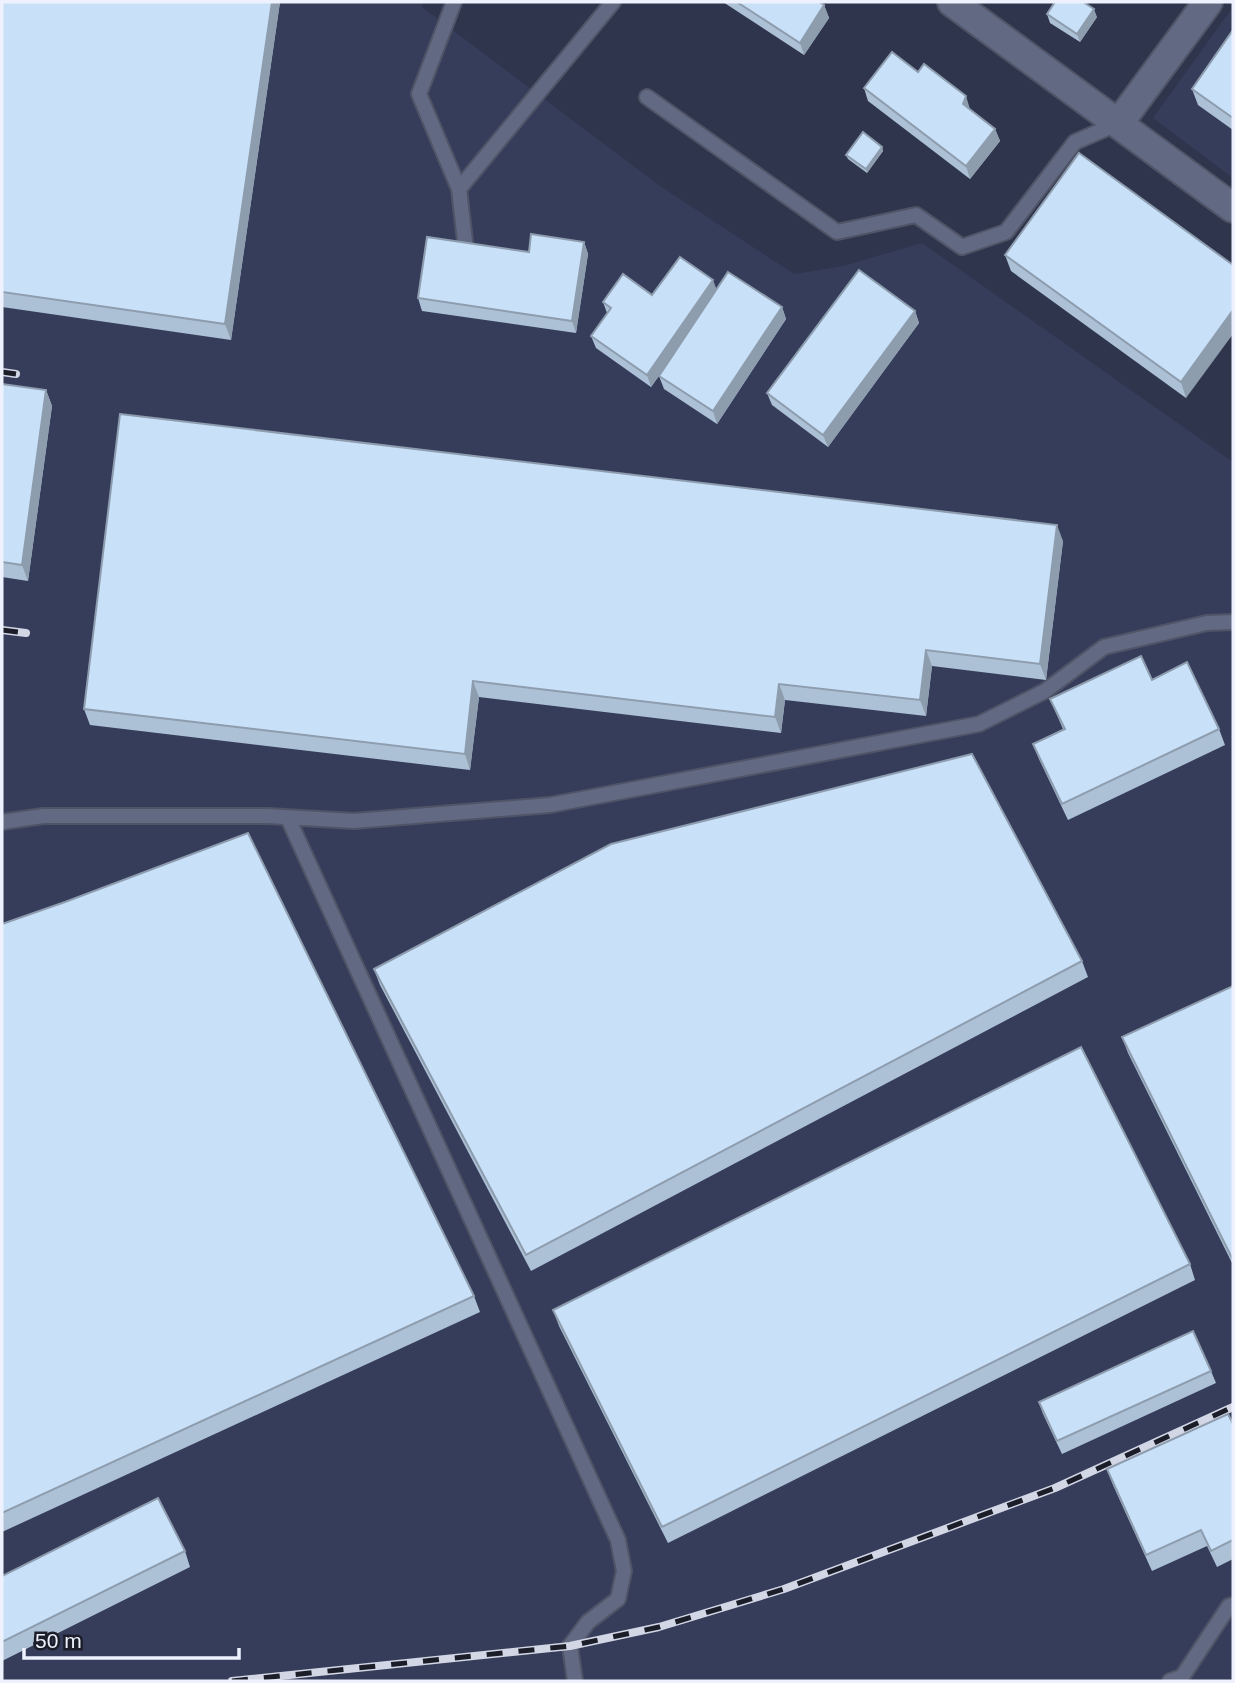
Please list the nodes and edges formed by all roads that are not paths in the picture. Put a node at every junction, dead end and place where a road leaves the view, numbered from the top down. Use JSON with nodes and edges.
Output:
{"nodes":[{"id":1,"x":454,"y":2,"type":"edge"},
{"id":2,"x":613,"y":2,"type":"edge"},
{"id":3,"x":952,"y":2,"type":"edge"},
{"id":4,"x":1208,"y":2,"type":"edge"},
{"id":5,"x":647,"y":97,"type":"dead end"},
{"id":6,"x":1119,"y":123,"type":"junction"},
{"id":7,"x":460,"y":189,"type":"junction"},
{"id":8,"x":1233,"y":208,"type":"edge"},
{"id":9,"x":467,"y":259,"type":"edge"},
{"id":10,"x":1233,"y":622,"type":"edge"},
{"id":11,"x":288,"y":818,"type":"junction"},
{"id":12,"x":2,"y":822,"type":"edge"},
{"id":13,"x":1233,"y":1605,"type":"edge"},
{"id":14,"x":1179,"y":1680,"type":"edge"},
{"id":15,"x":575,"y":1681,"type":"edge"}],
"edges":[{"from":1,"to":7,"type":"lane"},
{"from":2,"to":7,"type":"lane"},
{"from":3,"to":6,"type":"street"},
{"from":4,"to":6,"type":"street"},
{"from":5,"to":6,"type":"lane"},
{"from":6,"to":8,"type":"street"},
{"from":7,"to":9,"type":"lane"},
{"from":10,"to":11,"type":"lane"},
{"from":11,"to":12,"type":"lane"},
{"from":11,"to":15,"type":"lane"},
{"from":13,"to":14,"type":"lane"}]}
